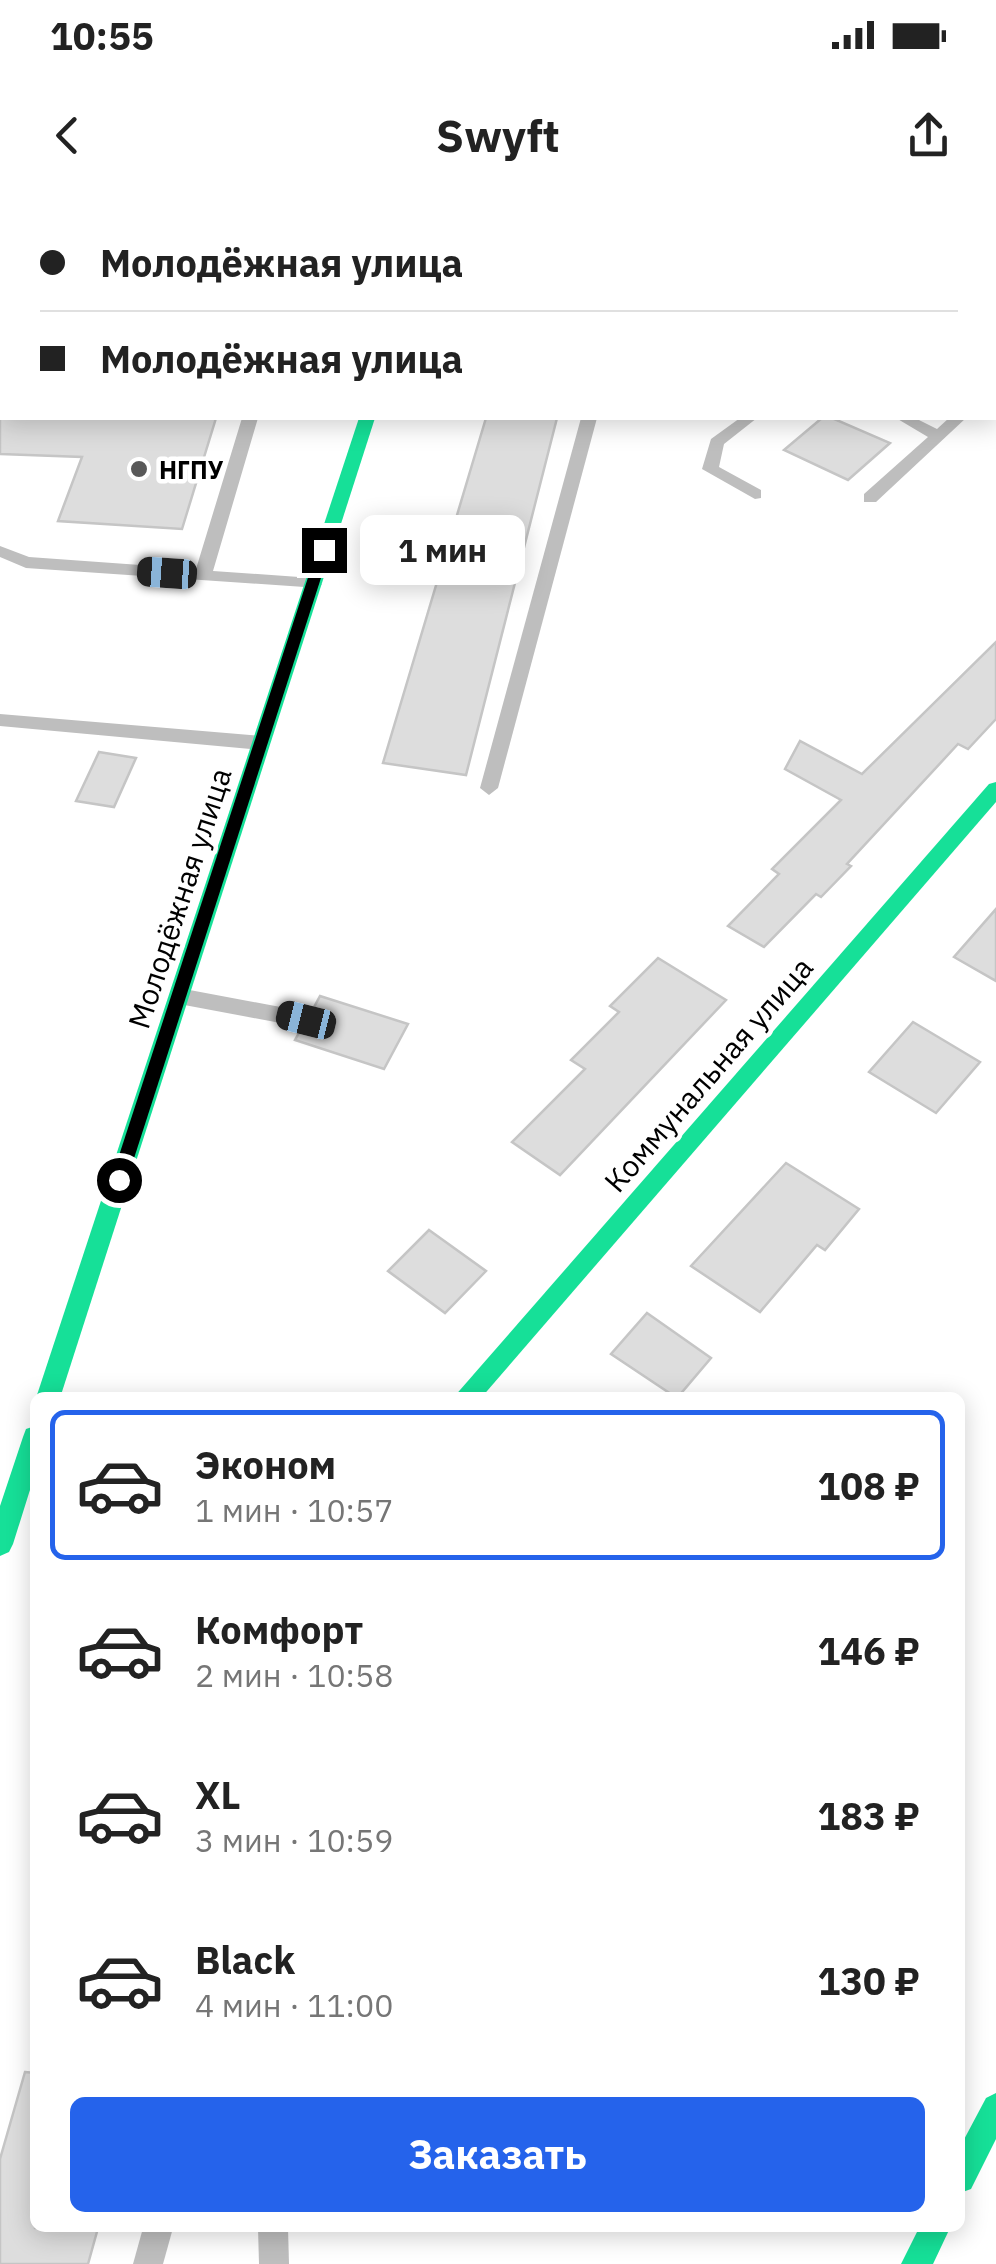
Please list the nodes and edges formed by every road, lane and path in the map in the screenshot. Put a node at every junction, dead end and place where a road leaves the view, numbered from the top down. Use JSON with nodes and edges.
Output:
{"nodes":[{"id":1,"x":249,"y":420,"type":"edge"},
{"id":2,"x":366,"y":420,"type":"edge"},
{"id":3,"x":588,"y":420,"type":"edge"},
{"id":4,"x":746,"y":420,"type":"edge"},
{"id":5,"x":908,"y":420,"type":"edge"},
{"id":6,"x":955,"y":420,"type":"edge"},
{"id":7,"x":936,"y":435,"type":"junction"},
{"id":8,"x":755,"y":494,"type":"dead end"},
{"id":9,"x":870,"y":498,"type":"dead end"},
{"id":10,"x":0,"y":552,"type":"edge"},
{"id":11,"x":202,"y":576,"type":"junction"},
{"id":12,"x":313,"y":584,"type":"junction"},
{"id":13,"x":0,"y":720,"type":"edge"},
{"id":14,"x":261,"y":743,"type":"junction"},
{"id":15,"x":489,"y":788,"type":"dead end"},
{"id":16,"x":996,"y":789,"type":"edge"},
{"id":17,"x":179,"y":996,"type":"junction"},
{"id":18,"x":306,"y":1020,"type":"dead end"},
{"id":19,"x":50,"y":1392,"type":"edge"},
{"id":20,"x":470,"y":1392,"type":"edge"},
{"id":21,"x":30,"y":1452,"type":"edge"},
{"id":22,"x":0,"y":1544,"type":"edge"},
{"id":23,"x":996,"y":2108,"type":"edge"},
{"id":24,"x":965,"y":2168,"type":"edge"},
{"id":25,"x":157,"y":2232,"type":"edge"},
{"id":26,"x":274,"y":2232,"type":"edge"},
{"id":27,"x":932,"y":2232,"type":"edge"},
{"id":28,"x":148,"y":2264,"type":"edge"},
{"id":29,"x":274,"y":2264,"type":"edge"},
{"id":30,"x":916,"y":2264,"type":"edge"}],
"edges":[{"from":1,"to":11,"type":"lane"},
{"from":2,"to":12,"type":"street","name":"Молодёжная улица"},
{"from":3,"to":15,"type":"lane"},
{"from":4,"to":8,"type":"lane"},
{"from":5,"to":7,"type":"lane"},
{"from":6,"to":7,"type":"lane"},
{"from":7,"to":9,"type":"lane"},
{"from":10,"to":11,"type":"lane"},
{"from":11,"to":12,"type":"lane"},
{"from":12,"to":14,"type":"street","name":"Молодёжная улица"},
{"from":13,"to":14,"type":"lane"},
{"from":14,"to":17,"type":"street","name":"Молодёжная улица"},
{"from":16,"to":20,"type":"street","name":"Коммунальная улица"},
{"from":17,"to":18,"type":"lane"},
{"from":17,"to":19,"type":"street","name":"Молодёжная улица"},
{"from":21,"to":22,"type":"street"},
{"from":23,"to":24,"type":"street"},
{"from":25,"to":28,"type":"lane"},
{"from":26,"to":29,"type":"lane"},
{"from":27,"to":30,"type":"street"}]}
